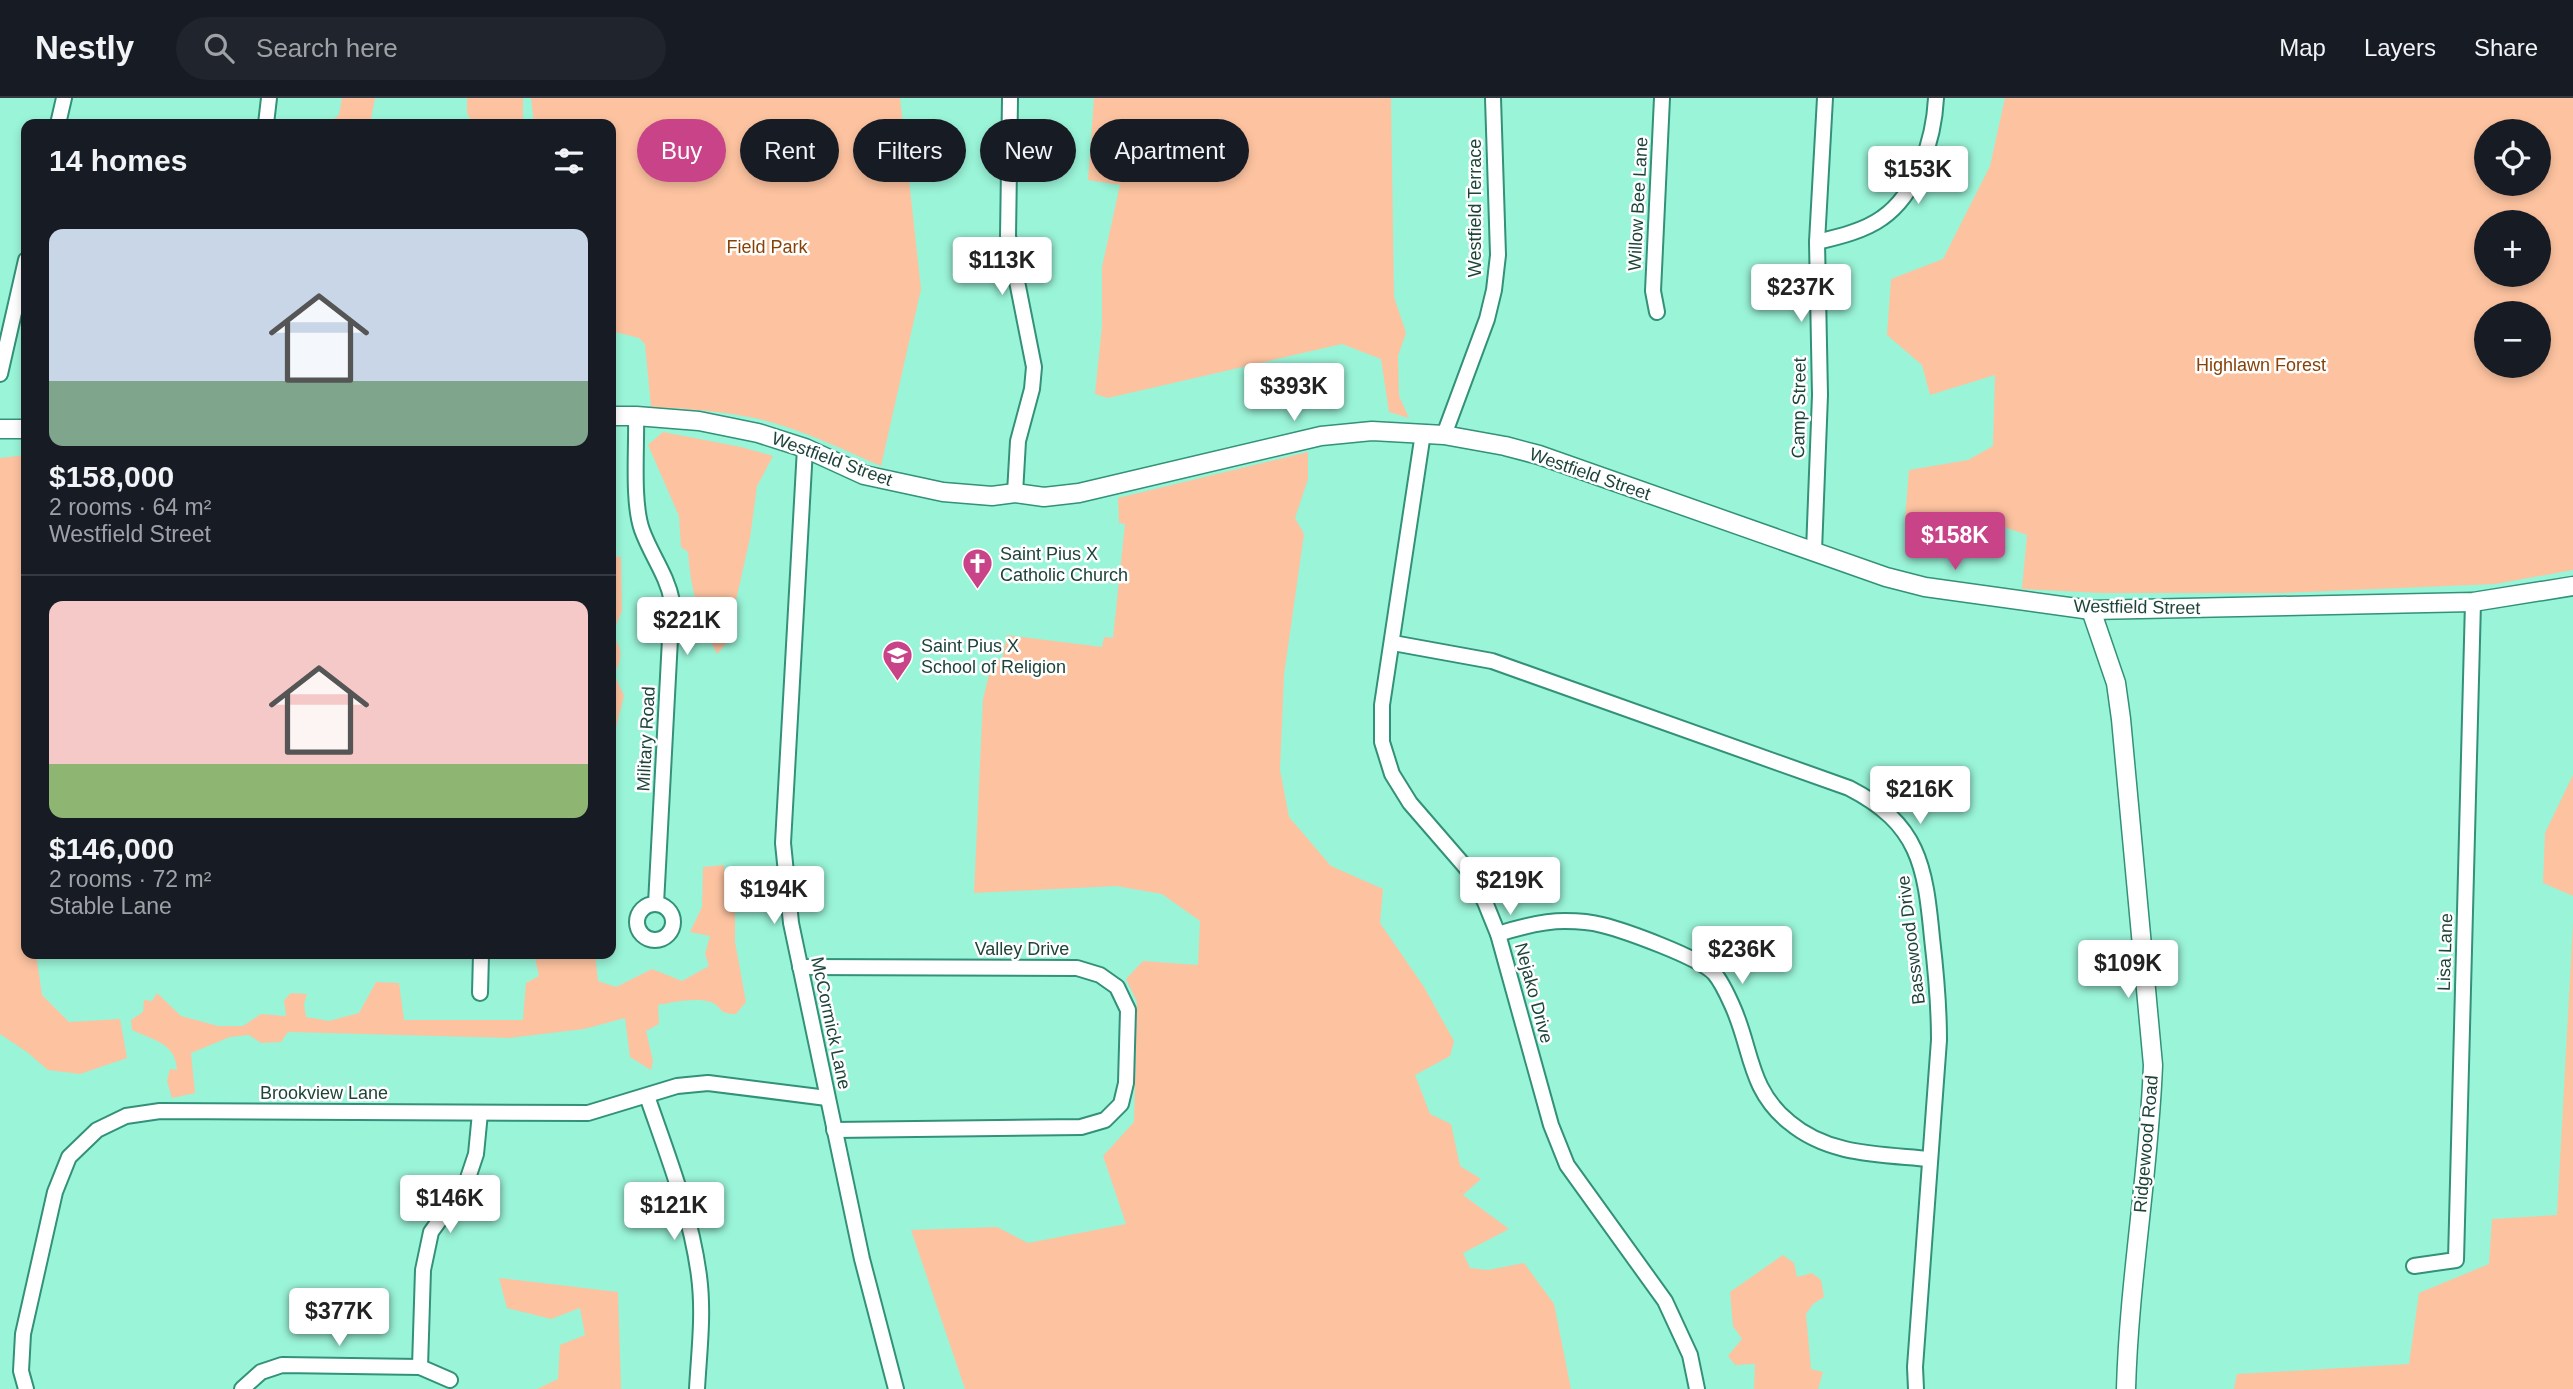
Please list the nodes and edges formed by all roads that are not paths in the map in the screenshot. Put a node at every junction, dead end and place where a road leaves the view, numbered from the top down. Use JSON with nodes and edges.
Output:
{"nodes":[{"id":1,"x":64,"y":98,"type":"edge"},
{"id":2,"x":269,"y":98,"type":"edge"},
{"id":3,"x":1493,"y":98,"type":"edge"},
{"id":4,"x":1662,"y":98,"type":"edge"},
{"id":5,"x":1825,"y":98,"type":"edge"},
{"id":6,"x":1936,"y":98,"type":"edge"},
{"id":7,"x":1010,"y":99,"type":"edge"},
{"id":8,"x":59,"y":119,"type":"edge"},
{"id":9,"x":267,"y":119,"type":"edge"},
{"id":10,"x":1816,"y":242,"type":"junction"},
{"id":11,"x":21,"y":282,"type":"edge"},
{"id":12,"x":1657,"y":312,"type":"dead end"},
{"id":13,"x":0,"y":374,"type":"edge"},
{"id":14,"x":616,"y":416,"type":"edge"},
{"id":15,"x":636,"y":416,"type":"junction"},
{"id":16,"x":0,"y":429,"type":"edge"},
{"id":17,"x":21,"y":429,"type":"edge"},
{"id":18,"x":1423,"y":433,"type":"junction"},
{"id":19,"x":1444,"y":435,"type":"junction"},
{"id":20,"x":805,"y":449,"type":"junction"},
{"id":21,"x":1015,"y":494,"type":"junction"},
{"id":22,"x":1814,"y":551,"type":"junction"},
{"id":23,"x":2573,"y":586,"type":"edge"},
{"id":24,"x":2473,"y":602,"type":"junction"},
{"id":25,"x":2091,"y":610,"type":"junction"},
{"id":26,"x":1393,"y":643,"type":"junction"},
{"id":27,"x":656,"y":904,"type":"dead end"},
{"id":28,"x":1498,"y":934,"type":"junction"},
{"id":29,"x":481,"y":959,"type":"edge"},
{"id":30,"x":800,"y":967,"type":"junction"},
{"id":31,"x":480,"y":993,"type":"dead end"},
{"id":32,"x":647,"y":1096,"type":"junction"},
{"id":33,"x":827,"y":1098,"type":"junction"},
{"id":34,"x":480,"y":1112,"type":"junction"},
{"id":35,"x":834,"y":1130,"type":"junction"},
{"id":36,"x":1930,"y":1159,"type":"junction"},
{"id":37,"x":2414,"y":1266,"type":"dead end"},
{"id":38,"x":420,"y":1367,"type":"junction"},
{"id":39,"x":450,"y":1380,"type":"dead end"},
{"id":40,"x":26,"y":1389,"type":"edge"},
{"id":41,"x":242,"y":1389,"type":"edge"},
{"id":42,"x":697,"y":1389,"type":"edge"},
{"id":43,"x":896,"y":1389,"type":"edge"},
{"id":44,"x":1697,"y":1389,"type":"edge"},
{"id":45,"x":1916,"y":1389,"type":"edge"},
{"id":46,"x":2126,"y":1389,"type":"edge"}],
"edges":[{"from":1,"to":8,"type":"street"},
{"from":2,"to":9,"type":"street"},
{"from":3,"to":19,"type":"street","name":"Westfield Terrace"},
{"from":4,"to":12,"type":"street","name":"Willow Bee Lane"},
{"from":5,"to":10,"type":"street","name":"Camp Street"},
{"from":6,"to":10,"type":"street"},
{"from":7,"to":21,"type":"street"},
{"from":10,"to":22,"type":"street","name":"Camp Street"},
{"from":11,"to":13,"type":"street"},
{"from":14,"to":15,"type":"main road","name":"Westfield Street"},
{"from":15,"to":20,"type":"main road","name":"Westfield Street"},
{"from":15,"to":27,"type":"street","name":"Military Road"},
{"from":16,"to":17,"type":"main road"},
{"from":18,"to":19,"type":"main road","name":"Westfield Street"},
{"from":18,"to":21,"type":"main road","name":"Westfield Street"},
{"from":18,"to":26,"type":"street","name":"Nejako Drive"},
{"from":19,"to":22,"type":"main road","name":"Westfield Street"},
{"from":20,"to":21,"type":"main road","name":"Westfield Street"},
{"from":20,"to":30,"type":"street","name":"McCormick Lane"},
{"from":22,"to":25,"type":"main road","name":"Westfield Street"},
{"from":23,"to":24,"type":"main road","name":"Westfield Street"},
{"from":24,"to":25,"type":"main road","name":"Westfield Street"},
{"from":24,"to":37,"type":"street","name":"Lisa Lane"},
{"from":25,"to":46,"type":"main road","name":"Ridgewood Road"},
{"from":26,"to":28,"type":"street","name":"Nejako Drive"},
{"from":26,"to":36,"type":"street","name":"Basswood Drive"},
{"from":28,"to":36,"type":"street"},
{"from":28,"to":44,"type":"street","name":"Nejako Drive"},
{"from":29,"to":31,"type":"street"},
{"from":30,"to":33,"type":"street","name":"McCormick Lane"},
{"from":30,"to":35,"type":"street","name":"Valley Drive"},
{"from":32,"to":33,"type":"street","name":"Brookview Lane"},
{"from":32,"to":34,"type":"street","name":"Brookview Lane"},
{"from":32,"to":42,"type":"street"},
{"from":33,"to":35,"type":"street","name":"McCormick Lane"},
{"from":34,"to":38,"type":"street"},
{"from":34,"to":40,"type":"street","name":"Brookview Lane"},
{"from":35,"to":43,"type":"street","name":"McCormick Lane"},
{"from":36,"to":45,"type":"street","name":"Basswood Drive"},
{"from":38,"to":39,"type":"street"},
{"from":38,"to":41,"type":"street"}]}
